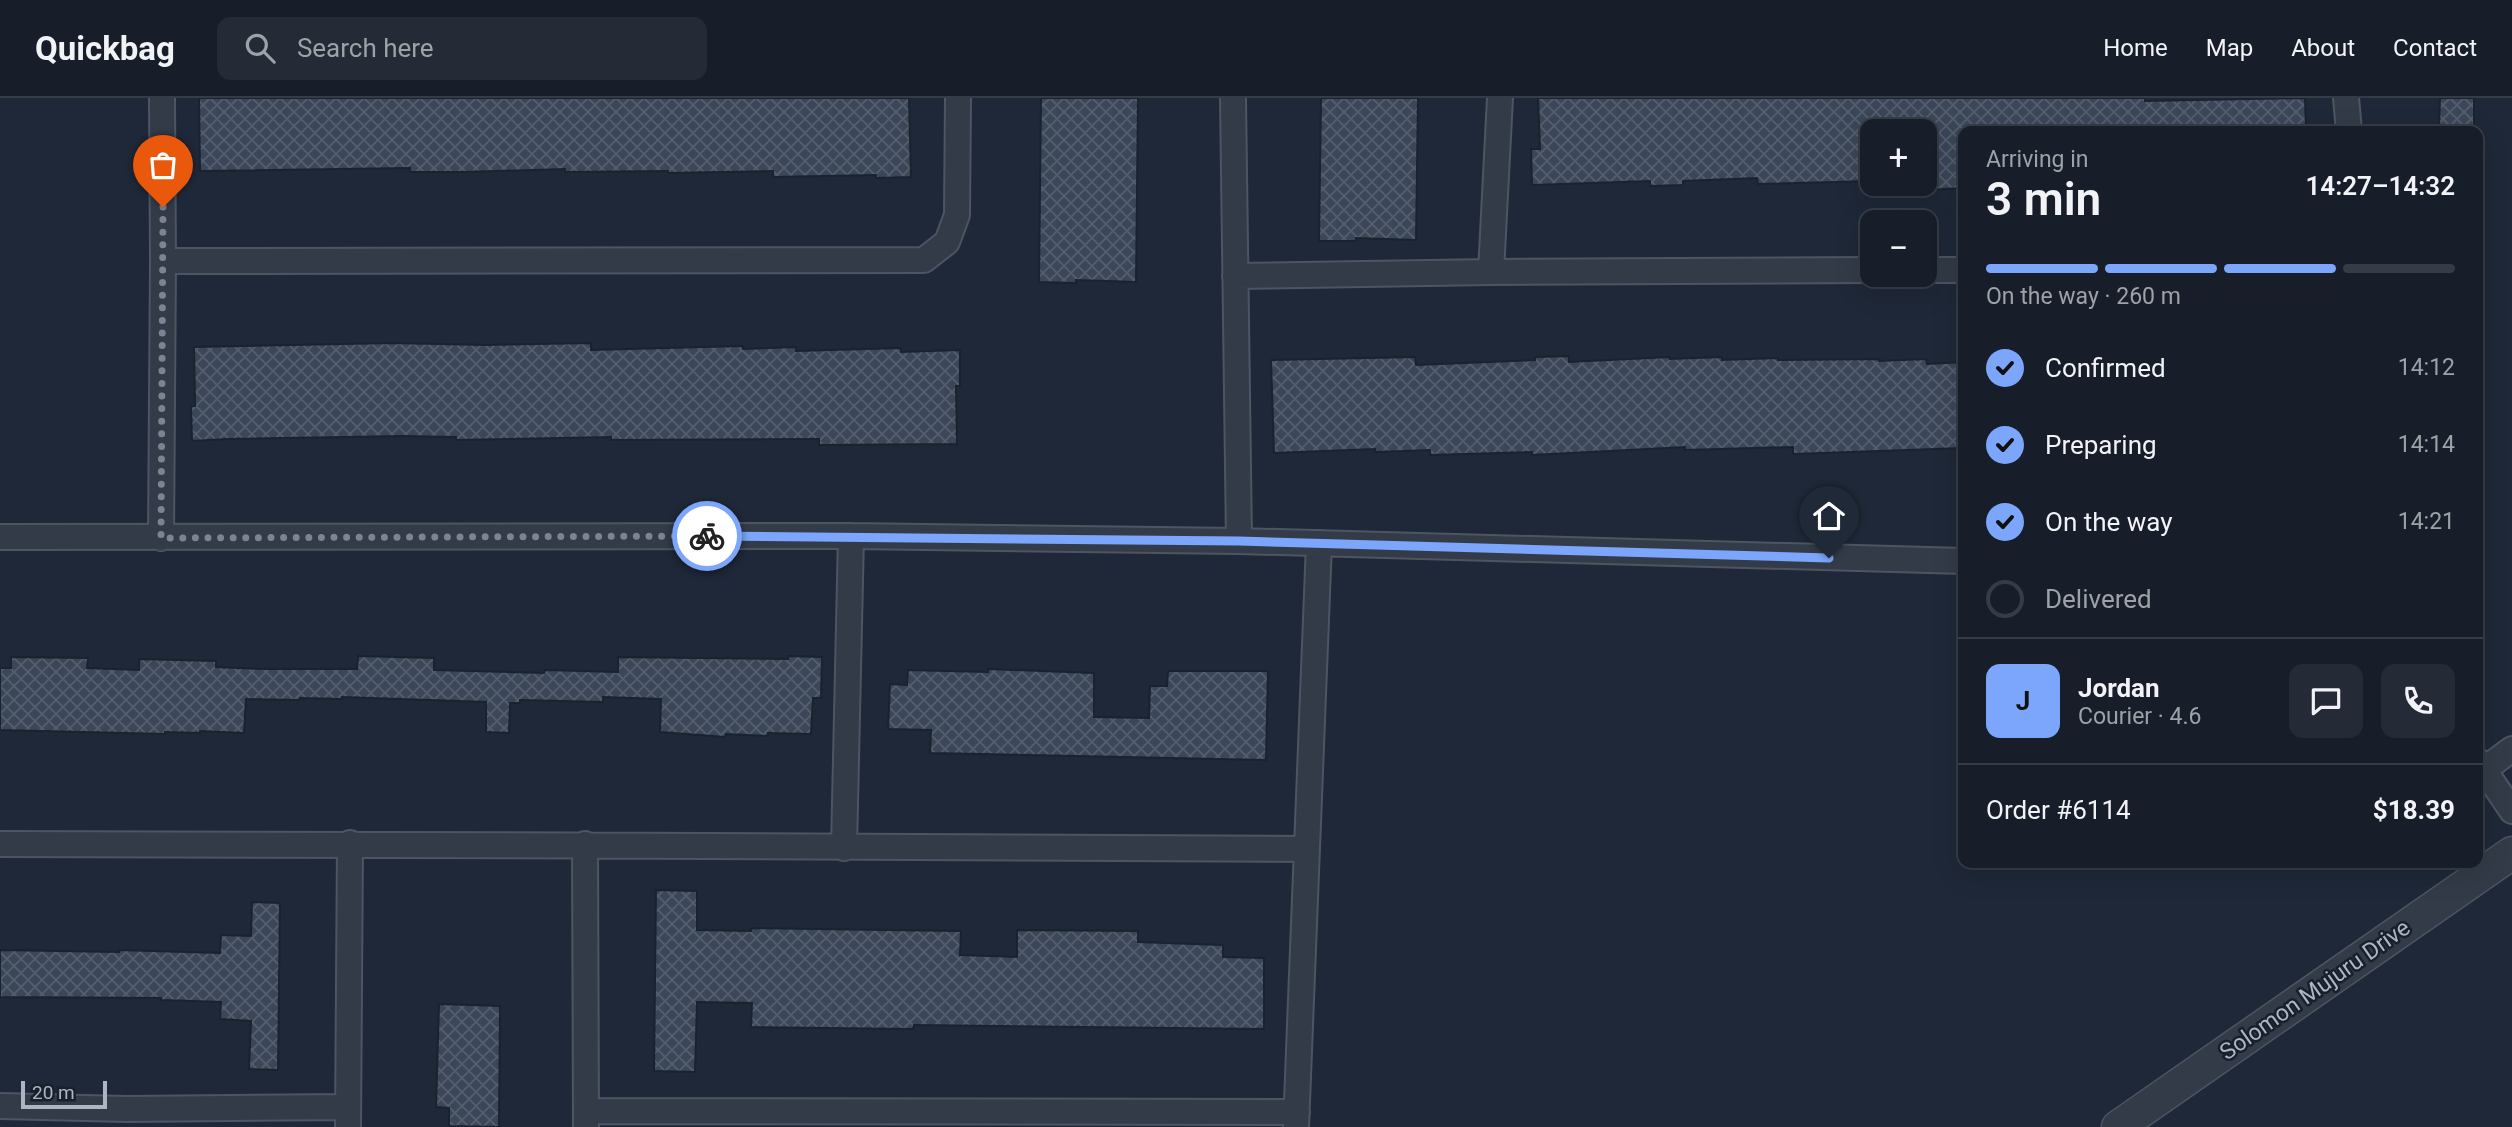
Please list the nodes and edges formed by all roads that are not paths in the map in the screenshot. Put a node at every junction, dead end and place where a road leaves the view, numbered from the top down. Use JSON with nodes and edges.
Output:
{"nodes":[{"id":1,"x":162,"y":98,"type":"edge"},
{"id":2,"x":958,"y":98,"type":"edge"},
{"id":3,"x":1233,"y":98,"type":"edge"},
{"id":4,"x":1500,"y":98,"type":"edge"},
{"id":5,"x":2346,"y":98,"type":"edge"},
{"id":6,"x":2349,"y":126,"type":"edge"},
{"id":7,"x":163,"y":261,"type":"junction"},
{"id":8,"x":1860,"y":270,"type":"edge"},
{"id":9,"x":1937,"y":270,"type":"edge"},
{"id":10,"x":1958,"y":270,"type":"edge"},
{"id":11,"x":1491,"y":272,"type":"junction"},
{"id":12,"x":1235,"y":276,"type":"junction"},
{"id":13,"x":851,"y":536,"type":"junction"},
{"id":14,"x":0,"y":537,"type":"edge"},
{"id":15,"x":161,"y":538,"type":"junction"},
{"id":16,"x":1239,"y":541,"type":"junction"},
{"id":17,"x":1319,"y":543,"type":"junction"},
{"id":18,"x":1958,"y":561,"type":"edge"},
{"id":19,"x":2512,"y":749,"type":"edge"},
{"id":20,"x":2483,"y":764,"type":"edge"},
{"id":21,"x":2483,"y":767,"type":"edge"},
{"id":22,"x":2512,"y":811,"type":"edge"},
{"id":23,"x":350,"y":843,"type":"junction"},
{"id":24,"x":0,"y":844,"type":"edge"},
{"id":25,"x":586,"y":844,"type":"junction"},
{"id":26,"x":844,"y":848,"type":"junction"},
{"id":27,"x":1307,"y":849,"type":"junction"},
{"id":28,"x":2512,"y":853,"type":"edge"},
{"id":29,"x":0,"y":1106,"type":"edge"},
{"id":30,"x":348,"y":1117,"type":"edge"},
{"id":31,"x":127,"y":1118,"type":"edge"},
{"id":32,"x":586,"y":1119,"type":"edge"},
{"id":33,"x":1297,"y":1120,"type":"edge"},
{"id":34,"x":2118,"y":1127,"type":"edge"}],
"edges":[{"from":1,"to":7,"type":"street"},
{"from":2,"to":7,"type":"street"},
{"from":3,"to":12,"type":"street"},
{"from":4,"to":11,"type":"street"},
{"from":5,"to":6,"type":"street"},
{"from":7,"to":15,"type":"street"},
{"from":8,"to":11,"type":"street"},
{"from":9,"to":10,"type":"street"},
{"from":11,"to":12,"type":"street"},
{"from":12,"to":16,"type":"street"},
{"from":13,"to":15,"type":"street"},
{"from":13,"to":16,"type":"street"},
{"from":13,"to":26,"type":"street"},
{"from":14,"to":15,"type":"street"},
{"from":16,"to":17,"type":"street"},
{"from":17,"to":18,"type":"street"},
{"from":17,"to":27,"type":"street"},
{"from":19,"to":20,"type":"street"},
{"from":21,"to":22,"type":"street"},
{"from":23,"to":24,"type":"street"},
{"from":23,"to":25,"type":"street"},
{"from":23,"to":30,"type":"street"},
{"from":25,"to":26,"type":"street"},
{"from":25,"to":32,"type":"street"},
{"from":26,"to":27,"type":"street"},
{"from":27,"to":33,"type":"street"},
{"from":28,"to":34,"type":"street","name":"Solomon Mujuru Drive"},
{"from":29,"to":31,"type":"street"},
{"from":30,"to":31,"type":"street"},
{"from":32,"to":33,"type":"street"}]}
